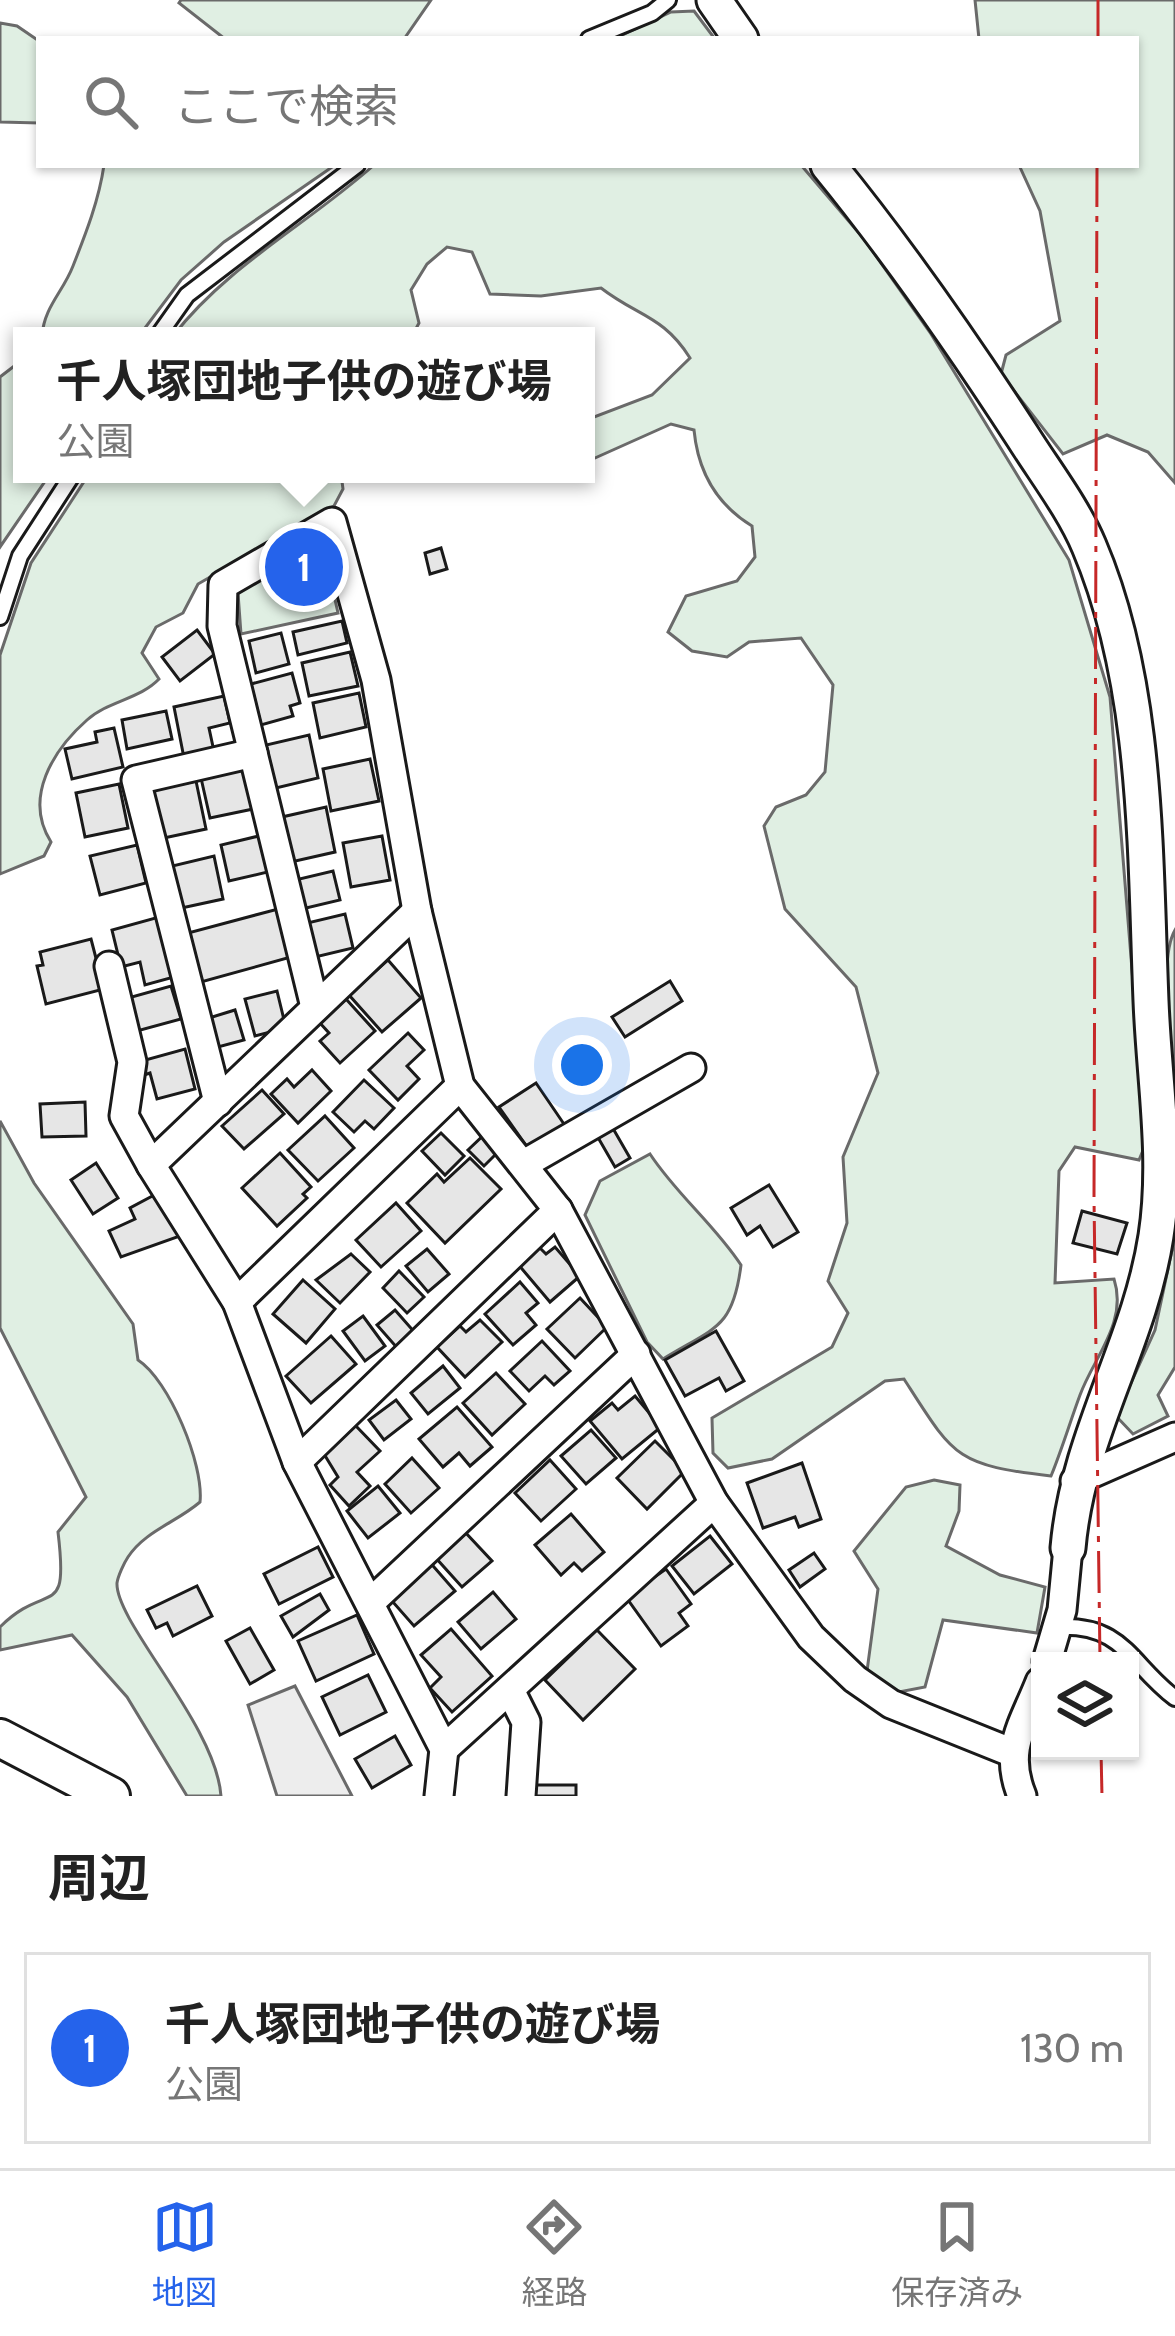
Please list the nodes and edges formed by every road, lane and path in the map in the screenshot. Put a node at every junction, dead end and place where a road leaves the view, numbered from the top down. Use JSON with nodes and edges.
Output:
{"nodes":[{"id":1,"x":668,"y":0,"type":"edge"},
{"id":2,"x":715,"y":0,"type":"edge"},
{"id":3,"x":596,"y":36,"type":"edge"},
{"id":4,"x":739,"y":36,"type":"edge"},
{"id":5,"x":353,"y":168,"type":"edge"},
{"id":6,"x":830,"y":168,"type":"edge"},
{"id":7,"x":165,"y":327,"type":"edge"},
{"id":8,"x":67,"y":483,"type":"edge"},
{"id":9,"x":0,"y":617,"type":"edge"},
{"id":10,"x":254,"y":753,"type":"junction"},
{"id":11,"x":417,"y":911,"type":"junction"},
{"id":12,"x":109,"y":966,"type":"dead end"},
{"id":13,"x":315,"y":1006,"type":"junction"},
{"id":14,"x":691,"y":1068,"type":"dead end"},
{"id":15,"x":460,"y":1086,"type":"junction"},
{"id":16,"x":218,"y":1102,"type":"junction"},
{"id":17,"x":524,"y":1164,"type":"junction"},
{"id":18,"x":151,"y":1165,"type":"junction"},
{"id":19,"x":558,"y":1210,"type":"junction"},
{"id":20,"x":237,"y":1301,"type":"junction"},
{"id":21,"x":636,"y":1354,"type":"junction"},
{"id":22,"x":1175,"y":1438,"type":"edge"},
{"id":23,"x":297,"y":1462,"type":"junction"},
{"id":24,"x":1075,"y":1481,"type":"junction"},
{"id":25,"x":713,"y":1503,"type":"junction"},
{"id":26,"x":1068,"y":1548,"type":"joint"},
{"id":27,"x":371,"y":1602,"type":"junction"},
{"id":28,"x":1058,"y":1627,"type":"junction"},
{"id":29,"x":1051,"y":1652,"type":"edge"},
{"id":30,"x":509,"y":1690,"type":"junction"},
{"id":31,"x":1175,"y":1698,"type":"edge"},
{"id":32,"x":1031,"y":1706,"type":"edge"},
{"id":33,"x":0,"y":1738,"type":"edge"},
{"id":34,"x":444,"y":1750,"type":"junction"},
{"id":35,"x":1013,"y":1753,"type":"junction"},
{"id":36,"x":111,"y":1796,"type":"edge"},
{"id":37,"x":439,"y":1796,"type":"edge"},
{"id":38,"x":521,"y":1796,"type":"edge"},
{"id":39,"x":1022,"y":1796,"type":"edge"}],
"edges":[{"from":1,"to":3,"type":"lane"},
{"from":2,"to":4,"type":"street"},
{"from":5,"to":7,"type":"lane"},
{"from":6,"to":24,"type":"street"},
{"from":8,"to":9,"type":"lane"},
{"from":10,"to":11,"type":"street"},
{"from":10,"to":13,"type":"street"},
{"from":10,"to":16,"type":"street"},
{"from":11,"to":13,"type":"street"},
{"from":11,"to":15,"type":"street"},
{"from":12,"to":18,"type":"street"},
{"from":13,"to":16,"type":"street"},
{"from":14,"to":17,"type":"street"},
{"from":15,"to":17,"type":"street"},
{"from":15,"to":20,"type":"street"},
{"from":16,"to":18,"type":"street"},
{"from":17,"to":19,"type":"street"},
{"from":18,"to":20,"type":"street"},
{"from":19,"to":21,"type":"street"},
{"from":19,"to":23,"type":"street"},
{"from":20,"to":23,"type":"street"},
{"from":21,"to":25,"type":"street"},
{"from":21,"to":27,"type":"street"},
{"from":22,"to":24,"type":"street"},
{"from":23,"to":27,"type":"street"},
{"from":24,"to":26,"type":"street"},
{"from":25,"to":30,"type":"street"},
{"from":25,"to":35,"type":"street"},
{"from":26,"to":28,"type":"street"},
{"from":27,"to":34,"type":"street"},
{"from":28,"to":29,"type":"street"},
{"from":28,"to":31,"type":"lane"},
{"from":30,"to":34,"type":"street"},
{"from":30,"to":38,"type":"street"},
{"from":32,"to":35,"type":"street"},
{"from":33,"to":36,"type":"main road"},
{"from":34,"to":37,"type":"street"},
{"from":35,"to":39,"type":"street"}]}
